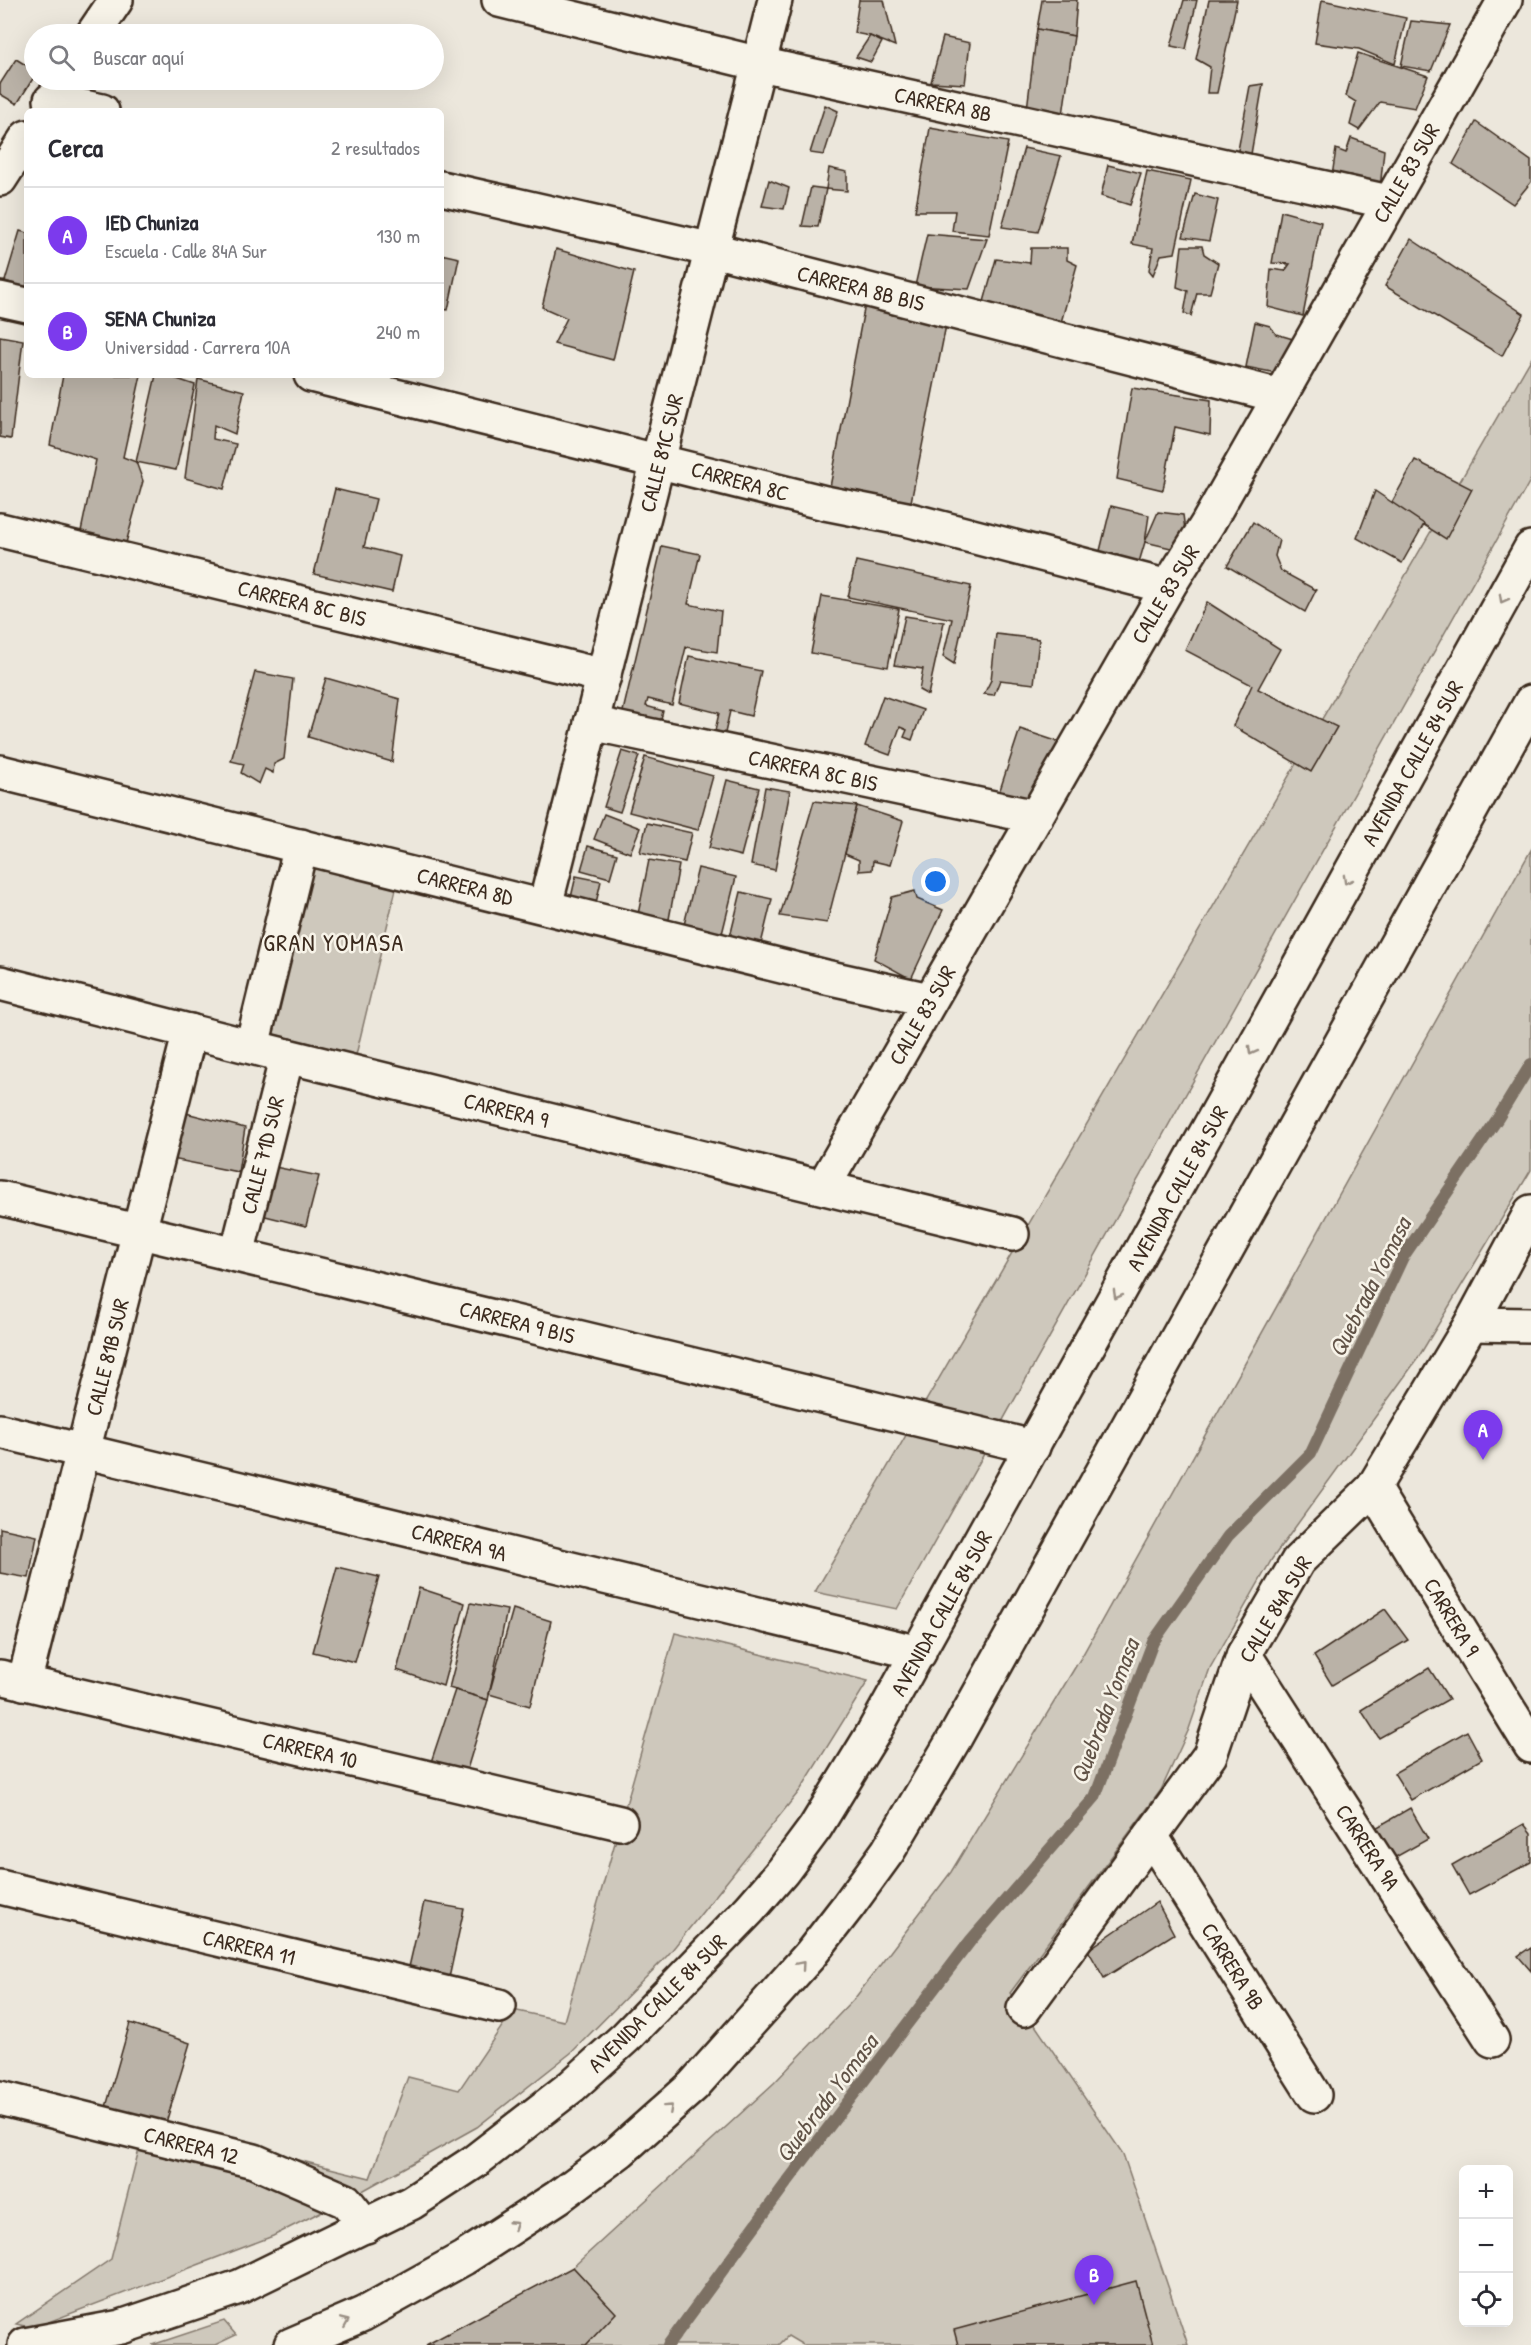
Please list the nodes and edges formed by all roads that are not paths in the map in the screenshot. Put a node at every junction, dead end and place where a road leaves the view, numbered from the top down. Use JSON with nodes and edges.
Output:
{"nodes":[{"id":1,"x":116,"y":0,"type":"edge"},
{"id":2,"x":499,"y":0,"type":"edge"},
{"id":3,"x":775,"y":0,"type":"edge"},
{"id":4,"x":1500,"y":1,"type":"edge"},
{"id":5,"x":100,"y":24,"type":"edge"},
{"id":6,"x":760,"y":64,"type":"junction"},
{"id":7,"x":53,"y":97,"type":"edge"},
{"id":8,"x":92,"y":108,"type":"edge"},
{"id":9,"x":24,"y":142,"type":"edge"},
{"id":10,"x":0,"y":179,"type":"edge"},
{"id":11,"x":444,"y":189,"type":"edge"},
{"id":12,"x":1389,"y":202,"type":"junction"},
{"id":13,"x":713,"y":250,"type":"junction"},
{"id":14,"x":0,"y":299,"type":"edge"},
{"id":15,"x":24,"y":304,"type":"edge"},
{"id":16,"x":323,"y":378,"type":"edge"},
{"id":17,"x":1280,"y":396,"type":"junction"},
{"id":18,"x":659,"y":460,"type":"junction"},
{"id":19,"x":0,"y":530,"type":"edge"},
{"id":20,"x":1531,"y":548,"type":"edge"},
{"id":21,"x":1168,"y":587,"type":"junction"},
{"id":22,"x":604,"y":676,"type":"junction"},
{"id":23,"x":1531,"y":702,"type":"edge"},
{"id":24,"x":591,"y":723,"type":"junction"},
{"id":25,"x":0,"y":772,"type":"edge"},
{"id":26,"x":1035,"y":817,"type":"junction"},
{"id":27,"x":301,"y":846,"type":"junction"},
{"id":28,"x":545,"y":906,"type":"junction"},
{"id":29,"x":0,"y":983,"type":"edge"},
{"id":30,"x":930,"y":1000,"type":"junction"},
{"id":31,"x":190,"y":1031,"type":"junction"},
{"id":32,"x":252,"y":1046,"type":"junction"},
{"id":33,"x":287,"y":1056,"type":"junction"},
{"id":34,"x":823,"y":1187,"type":"junction"},
{"id":35,"x":0,"y":1198,"type":"edge"},
{"id":36,"x":1531,"y":1212,"type":"edge"},
{"id":37,"x":139,"y":1231,"type":"junction"},
{"id":38,"x":1012,"y":1234,"type":"dead end"},
{"id":39,"x":237,"y":1254,"type":"junction"},
{"id":40,"x":1471,"y":1324,"type":"junction"},
{"id":41,"x":1531,"y":1325,"type":"edge"},
{"id":42,"x":0,"y":1431,"type":"edge"},
{"id":43,"x":1033,"y":1447,"type":"junction"},
{"id":44,"x":83,"y":1451,"type":"junction"},
{"id":45,"x":1373,"y":1488,"type":"junction"},
{"id":46,"x":919,"y":1653,"type":"junction"},
{"id":47,"x":1244,"y":1654,"type":"junction"},
{"id":48,"x":12,"y":1680,"type":"edge"},
{"id":49,"x":1531,"y":1746,"type":"edge"},
{"id":50,"x":620,"y":1823,"type":"dead end"},
{"id":51,"x":1151,"y":1836,"type":"junction"},
{"id":52,"x":0,"y":1887,"type":"edge"},
{"id":53,"x":499,"y":2006,"type":"dead end"},
{"id":54,"x":1024,"y":2009,"type":"dead end"},
{"id":55,"x":1492,"y":2040,"type":"dead end"},
{"id":56,"x":1314,"y":2095,"type":"dead end"},
{"id":57,"x":0,"y":2098,"type":"edge"},
{"id":58,"x":366,"y":2226,"type":"junction"},
{"id":59,"x":26,"y":2345,"type":"edge"},
{"id":60,"x":291,"y":2345,"type":"edge"}],
"edges":[{"from":1,"to":5,"type":"main road"},
{"from":2,"to":6,"type":"main road","name":"CARRERA 8B"},
{"from":3,"to":6,"type":"main road","name":"CALLE 81C SUR"},
{"from":4,"to":12,"type":"main road","name":"CALLE 83 SUR"},
{"from":6,"to":12,"type":"main road","name":"CARRERA 8B"},
{"from":6,"to":13,"type":"main road","name":"CALLE 81C SUR"},
{"from":7,"to":8,"type":"main road"},
{"from":9,"to":10,"type":"main road"},
{"from":11,"to":13,"type":"main road","name":"CARRERA 8B BIS"},
{"from":12,"to":17,"type":"main road","name":"CALLE 83 SUR"},
{"from":13,"to":17,"type":"main road","name":"CARRERA 8B BIS"},
{"from":13,"to":18,"type":"main road","name":"CALLE 81C SUR"},
{"from":14,"to":15,"type":"main road"},
{"from":16,"to":18,"type":"main road","name":"CARRERA 8C"},
{"from":17,"to":21,"type":"main road","name":"CALLE 83 SUR"},
{"from":18,"to":21,"type":"main road","name":"CARRERA 8C"},
{"from":18,"to":22,"type":"main road","name":"CALLE 81C SUR"},
{"from":19,"to":22,"type":"main road","name":"CARRERA 8C BIS"},
{"from":20,"to":43,"type":"main road","name":"AVENIDA CALLE 84 SUR","one_way":true},
{"from":21,"to":26,"type":"main road","name":"CALLE 83 SUR"},
{"from":22,"to":24,"type":"main road","name":"CALLE 81C SUR"},
{"from":60,"to":23,"type":"main road","one_way":true},
{"from":24,"to":26,"type":"main road","name":"CARRERA 8C BIS"},
{"from":24,"to":28,"type":"main road","name":"CALLE 81C SUR"},
{"from":25,"to":27,"type":"main road","name":"CARRERA 8D"},
{"from":26,"to":30,"type":"main road","name":"CALLE 83 SUR"},
{"from":27,"to":28,"type":"main road","name":"CARRERA 8D"},
{"from":27,"to":32,"type":"main road"},
{"from":28,"to":30,"type":"main road","name":"CARRERA 8D"},
{"from":29,"to":31,"type":"main road","name":"CARRERA 9"},
{"from":30,"to":34,"type":"main road","name":"CALLE 83 SUR"},
{"from":31,"to":32,"type":"main road","name":"CARRERA 9"},
{"from":31,"to":37,"type":"main road","name":"CALLE 81B SUR"},
{"from":32,"to":33,"type":"main road","name":"CARRERA 9"},
{"from":33,"to":34,"type":"main road","name":"CARRERA 9"},
{"from":33,"to":39,"type":"main road","name":"CALLE 71D SUR"},
{"from":34,"to":38,"type":"main road","name":"CARRERA 9"},
{"from":35,"to":37,"type":"main road","name":"CARRERA 9 BIS"},
{"from":36,"to":40,"type":"main road","name":"CALLE 84A SUR"},
{"from":37,"to":39,"type":"main road","name":"CARRERA 9 BIS"},
{"from":37,"to":44,"type":"main road","name":"CALLE 81B SUR"},
{"from":39,"to":43,"type":"main road","name":"CARRERA 9 BIS"},
{"from":40,"to":41,"type":"main road"},
{"from":40,"to":45,"type":"main road","name":"CALLE 84A SUR"},
{"from":42,"to":44,"type":"main road","name":"CARRERA 9A"},
{"from":43,"to":46,"type":"main road","name":"AVENIDA CALLE 84 SUR"},
{"from":44,"to":46,"type":"main road","name":"CARRERA 9A"},
{"from":44,"to":48,"type":"main road","name":"CALLE 81B SUR"},
{"from":45,"to":47,"type":"main road","name":"CALLE 84A SUR"},
{"from":45,"to":49,"type":"main road","name":"CARRERA 9"},
{"from":46,"to":58,"type":"main road","name":"AVENIDA CALLE 84 SUR"},
{"from":47,"to":51,"type":"main road","name":"CALLE 84A SUR"},
{"from":47,"to":55,"type":"main road","name":"CARRERA 9A"},
{"from":48,"to":50,"type":"main road","name":"CARRERA 10"},
{"from":51,"to":54,"type":"main road","name":"CALLE 84A SUR"},
{"from":51,"to":56,"type":"main road","name":"CARRERA 9B"},
{"from":52,"to":53,"type":"main road","name":"CARRERA 11"},
{"from":57,"to":58,"type":"main road","name":"CARRERA 12"},
{"from":58,"to":59,"type":"main road","name":"AVENIDA CALLE 84 SUR"}]}
